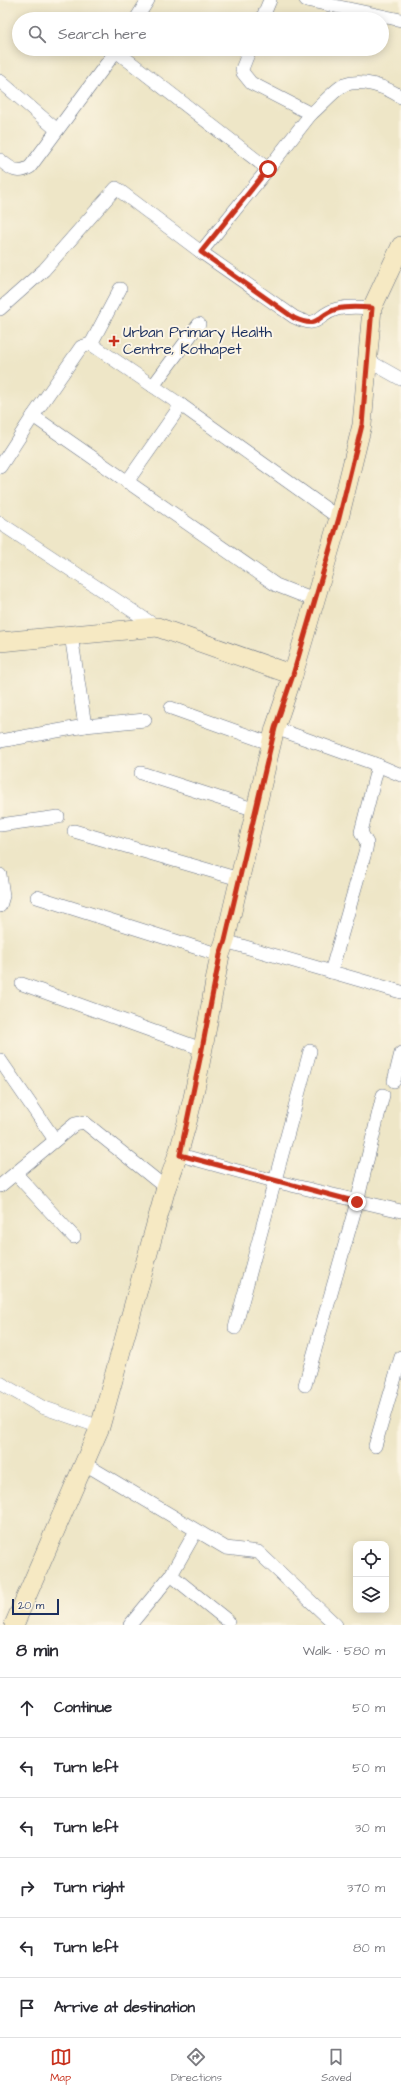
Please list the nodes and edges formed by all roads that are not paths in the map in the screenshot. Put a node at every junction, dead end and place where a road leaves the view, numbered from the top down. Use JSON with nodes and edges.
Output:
{"nodes":[{"id":1,"x":148,"y":0,"type":"edge"},
{"id":2,"x":270,"y":0,"type":"edge"},
{"id":3,"x":306,"y":0,"type":"edge"},
{"id":4,"x":140,"y":12,"type":"edge"},
{"id":5,"x":265,"y":12,"type":"edge"},
{"id":6,"x":363,"y":12,"type":"edge"},
{"id":7,"x":389,"y":17,"type":"edge"},
{"id":8,"x":401,"y":20,"type":"edge"},
{"id":9,"x":112,"y":56,"type":"edge"},
{"id":10,"x":124,"y":56,"type":"edge"},
{"id":11,"x":247,"y":56,"type":"edge"},
{"id":12,"x":0,"y":81,"type":"edge"},
{"id":13,"x":401,"y":97,"type":"edge"},
{"id":14,"x":311,"y":114,"type":"junction"},
{"id":15,"x":57,"y":130,"type":"junction"},
{"id":16,"x":0,"y":160,"type":"edge"},
{"id":17,"x":268,"y":169,"type":"junction"},
{"id":18,"x":401,"y":246,"type":"edge"},
{"id":19,"x":201,"y":252,"type":"junction"},
{"id":20,"x":120,"y":289,"type":"dead end"},
{"id":21,"x":372,"y":308,"type":"junction"},
{"id":22,"x":0,"y":309,"type":"edge"},
{"id":23,"x":200,"y":324,"type":"dead end"},
{"id":24,"x":91,"y":344,"type":"junction"},
{"id":25,"x":369,"y":361,"type":"junction"},
{"id":26,"x":401,"y":379,"type":"edge"},
{"id":27,"x":153,"y":386,"type":"junction"},
{"id":28,"x":181,"y":405,"type":"junction"},
{"id":29,"x":33,"y":416,"type":"junction"},
{"id":30,"x":0,"y":467,"type":"edge"},
{"id":31,"x":127,"y":482,"type":"junction"},
{"id":32,"x":339,"y":518,"type":"junction"},
{"id":33,"x":0,"y":523,"type":"edge"},
{"id":34,"x":314,"y":600,"type":"junction"},
{"id":35,"x":157,"y":628,"type":"junction"},
{"id":36,"x":71,"y":635,"type":"junction"},
{"id":37,"x":0,"y":642,"type":"edge"},
{"id":38,"x":293,"y":675,"type":"junction"},
{"id":39,"x":171,"y":708,"type":"dead end"},
{"id":40,"x":145,"y":720,"type":"dead end"},
{"id":41,"x":85,"y":726,"type":"junction"},
{"id":42,"x":273,"y":736,"type":"junction"},
{"id":43,"x":0,"y":741,"type":"edge"},
{"id":44,"x":378,"y":765,"type":"junction"},
{"id":45,"x":142,"y":773,"type":"dead end"},
{"id":46,"x":401,"y":775,"type":"edge"},
{"id":47,"x":256,"y":810,"type":"junction"},
{"id":48,"x":58,"y":817,"type":"dead end"},
{"id":49,"x":0,"y":825,"type":"edge"},
{"id":50,"x":74,"y":831,"type":"dead end"},
{"id":51,"x":0,"y":875,"type":"edge"},
{"id":52,"x":239,"y":879,"type":"junction"},
{"id":53,"x":37,"y":896,"type":"dead end"},
{"id":54,"x":0,"y":906,"type":"edge"},
{"id":55,"x":222,"y":948,"type":"junction"},
{"id":56,"x":331,"y":972,"type":"junction"},
{"id":57,"x":22,"y":984,"type":"dead end"},
{"id":58,"x":401,"y":992,"type":"edge"},
{"id":59,"x":202,"y":1049,"type":"junction"},
{"id":60,"x":310,"y":1051,"type":"dead end"},
{"id":61,"x":401,"y":1053,"type":"edge"},
{"id":62,"x":0,"y":1060,"type":"edge"},
{"id":63,"x":394,"y":1081,"type":"dead end"},
{"id":64,"x":383,"y":1095,"type":"dead end"},
{"id":65,"x":55,"y":1140,"type":"junction"},
{"id":66,"x":180,"y":1155,"type":"junction"},
{"id":67,"x":16,"y":1174,"type":"junction"},
{"id":68,"x":274,"y":1181,"type":"junction"},
{"id":69,"x":0,"y":1186,"type":"edge"},
{"id":70,"x":166,"y":1188,"type":"junction"},
{"id":71,"x":357,"y":1202,"type":"junction"},
{"id":72,"x":401,"y":1211,"type":"edge"},
{"id":73,"x":74,"y":1237,"type":"dead end"},
{"id":74,"x":234,"y":1328,"type":"dead end"},
{"id":75,"x":401,"y":1357,"type":"edge"},
{"id":76,"x":0,"y":1383,"type":"edge"},
{"id":77,"x":305,"y":1385,"type":"dead end"},
{"id":78,"x":100,"y":1427,"type":"junction"},
{"id":79,"x":375,"y":1446,"type":"dead end"},
{"id":80,"x":85,"y":1464,"type":"junction"},
{"id":81,"x":196,"y":1531,"type":"junction"},
{"id":82,"x":171,"y":1576,"type":"junction"},
{"id":83,"x":228,"y":1621,"type":"dead end"},
{"id":84,"x":14,"y":1625,"type":"edge"},
{"id":85,"x":130,"y":1625,"type":"edge"},
{"id":86,"x":336,"y":1625,"type":"edge"}],
"edges":[{"from":1,"to":4,"type":"street"},
{"from":2,"to":5,"type":"street"},
{"from":3,"to":6,"type":"street"},
{"from":7,"to":8,"type":"street"},
{"from":9,"to":15,"type":"street"},
{"from":10,"to":17,"type":"street"},
{"from":11,"to":14,"type":"street"},
{"from":12,"to":15,"type":"street"},
{"from":13,"to":14,"type":"street"},
{"from":14,"to":17,"type":"street"},
{"from":15,"to":16,"type":"street"},
{"from":17,"to":19,"type":"street"},
{"from":18,"to":21,"type":"street"},
{"from":19,"to":21,"type":"street"},
{"from":19,"to":22,"type":"street"},
{"from":20,"to":24,"type":"street"},
{"from":21,"to":25,"type":"street"},
{"from":23,"to":27,"type":"street"},
{"from":24,"to":27,"type":"street"},
{"from":24,"to":29,"type":"street"},
{"from":25,"to":26,"type":"street"},
{"from":25,"to":32,"type":"street"},
{"from":27,"to":28,"type":"street"},
{"from":28,"to":31,"type":"street"},
{"from":28,"to":32,"type":"street"},
{"from":29,"to":30,"type":"street"},
{"from":29,"to":31,"type":"street"},
{"from":31,"to":34,"type":"street"},
{"from":32,"to":34,"type":"street"},
{"from":33,"to":35,"type":"street"},
{"from":34,"to":38,"type":"street"},
{"from":35,"to":36,"type":"street"},
{"from":35,"to":38,"type":"street"},
{"from":36,"to":37,"type":"street"},
{"from":36,"to":41,"type":"street"},
{"from":38,"to":42,"type":"street"},
{"from":39,"to":42,"type":"street"},
{"from":40,"to":41,"type":"street"},
{"from":41,"to":43,"type":"street"},
{"from":42,"to":44,"type":"street"},
{"from":42,"to":47,"type":"street"},
{"from":44,"to":46,"type":"street"},
{"from":44,"to":56,"type":"street"},
{"from":45,"to":47,"type":"street"},
{"from":47,"to":52,"type":"street"},
{"from":48,"to":49,"type":"street"},
{"from":50,"to":52,"type":"street"},
{"from":51,"to":54,"type":"street"},
{"from":52,"to":55,"type":"street"},
{"from":53,"to":55,"type":"street"},
{"from":55,"to":56,"type":"street"},
{"from":55,"to":59,"type":"street"},
{"from":56,"to":58,"type":"street"},
{"from":57,"to":59,"type":"street"},
{"from":59,"to":66,"type":"street"},
{"from":60,"to":68,"type":"street"},
{"from":61,"to":63,"type":"street"},
{"from":62,"to":65,"type":"street"},
{"from":64,"to":71,"type":"street"},
{"from":65,"to":67,"type":"street"},
{"from":65,"to":70,"type":"street"},
{"from":66,"to":68,"type":"street"},
{"from":66,"to":70,"type":"street"},
{"from":67,"to":69,"type":"street"},
{"from":67,"to":73,"type":"street"},
{"from":68,"to":71,"type":"street"},
{"from":68,"to":74,"type":"street"},
{"from":70,"to":78,"type":"street"},
{"from":71,"to":72,"type":"street"},
{"from":71,"to":77,"type":"street"},
{"from":75,"to":79,"type":"street"},
{"from":76,"to":78,"type":"street"},
{"from":78,"to":80,"type":"street"},
{"from":80,"to":81,"type":"street"},
{"from":80,"to":84,"type":"street"},
{"from":81,"to":82,"type":"street"},
{"from":81,"to":86,"type":"street"},
{"from":82,"to":83,"type":"street"},
{"from":82,"to":85,"type":"street"}]}
